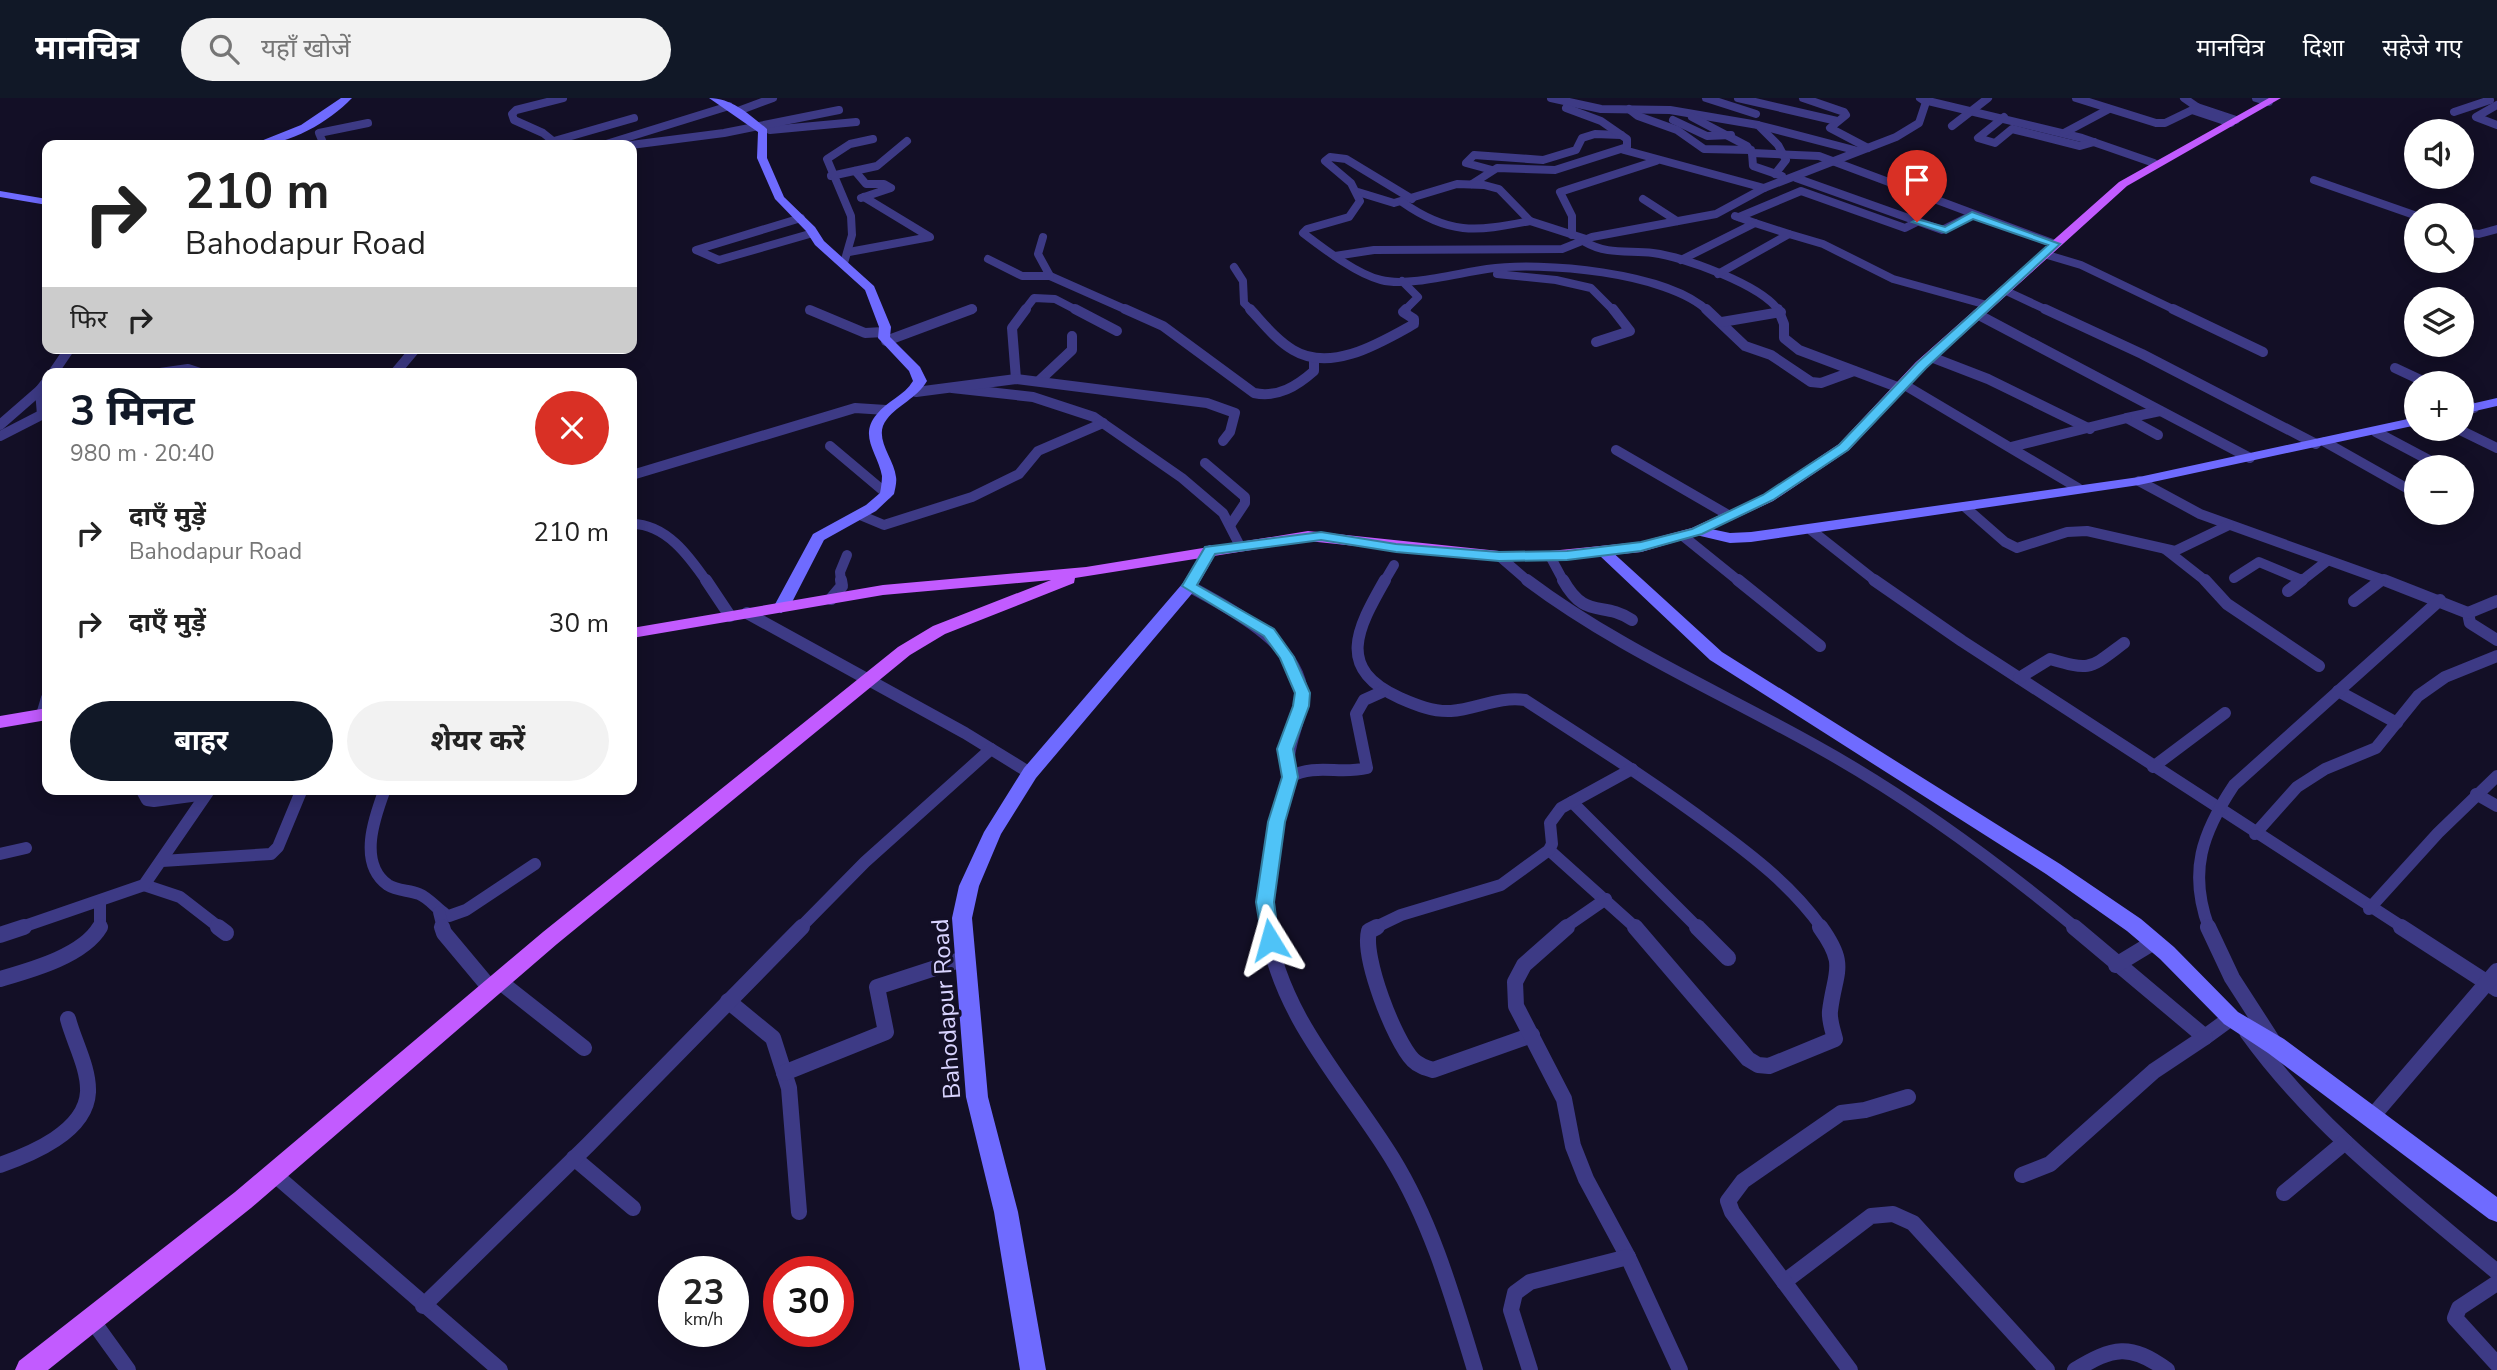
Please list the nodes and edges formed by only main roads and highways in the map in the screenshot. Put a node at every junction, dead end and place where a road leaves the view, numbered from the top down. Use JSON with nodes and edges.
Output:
{"nodes":[{"id":1,"x":2267,"y":99,"type":"edge"},
{"id":2,"x":1086,"y":572,"type":"junction"},
{"id":3,"x":637,"y":632,"type":"edge"},
{"id":4,"x":42,"y":710,"type":"edge"},
{"id":5,"x":0,"y":722,"type":"edge"},
{"id":6,"x":28,"y":1370,"type":"edge"}],
"edges":[{"from":1,"to":2,"type":"main road"},
{"from":2,"to":3,"type":"main road"},
{"from":2,"to":6,"type":"main road"},
{"from":4,"to":5,"type":"main road"}]}
